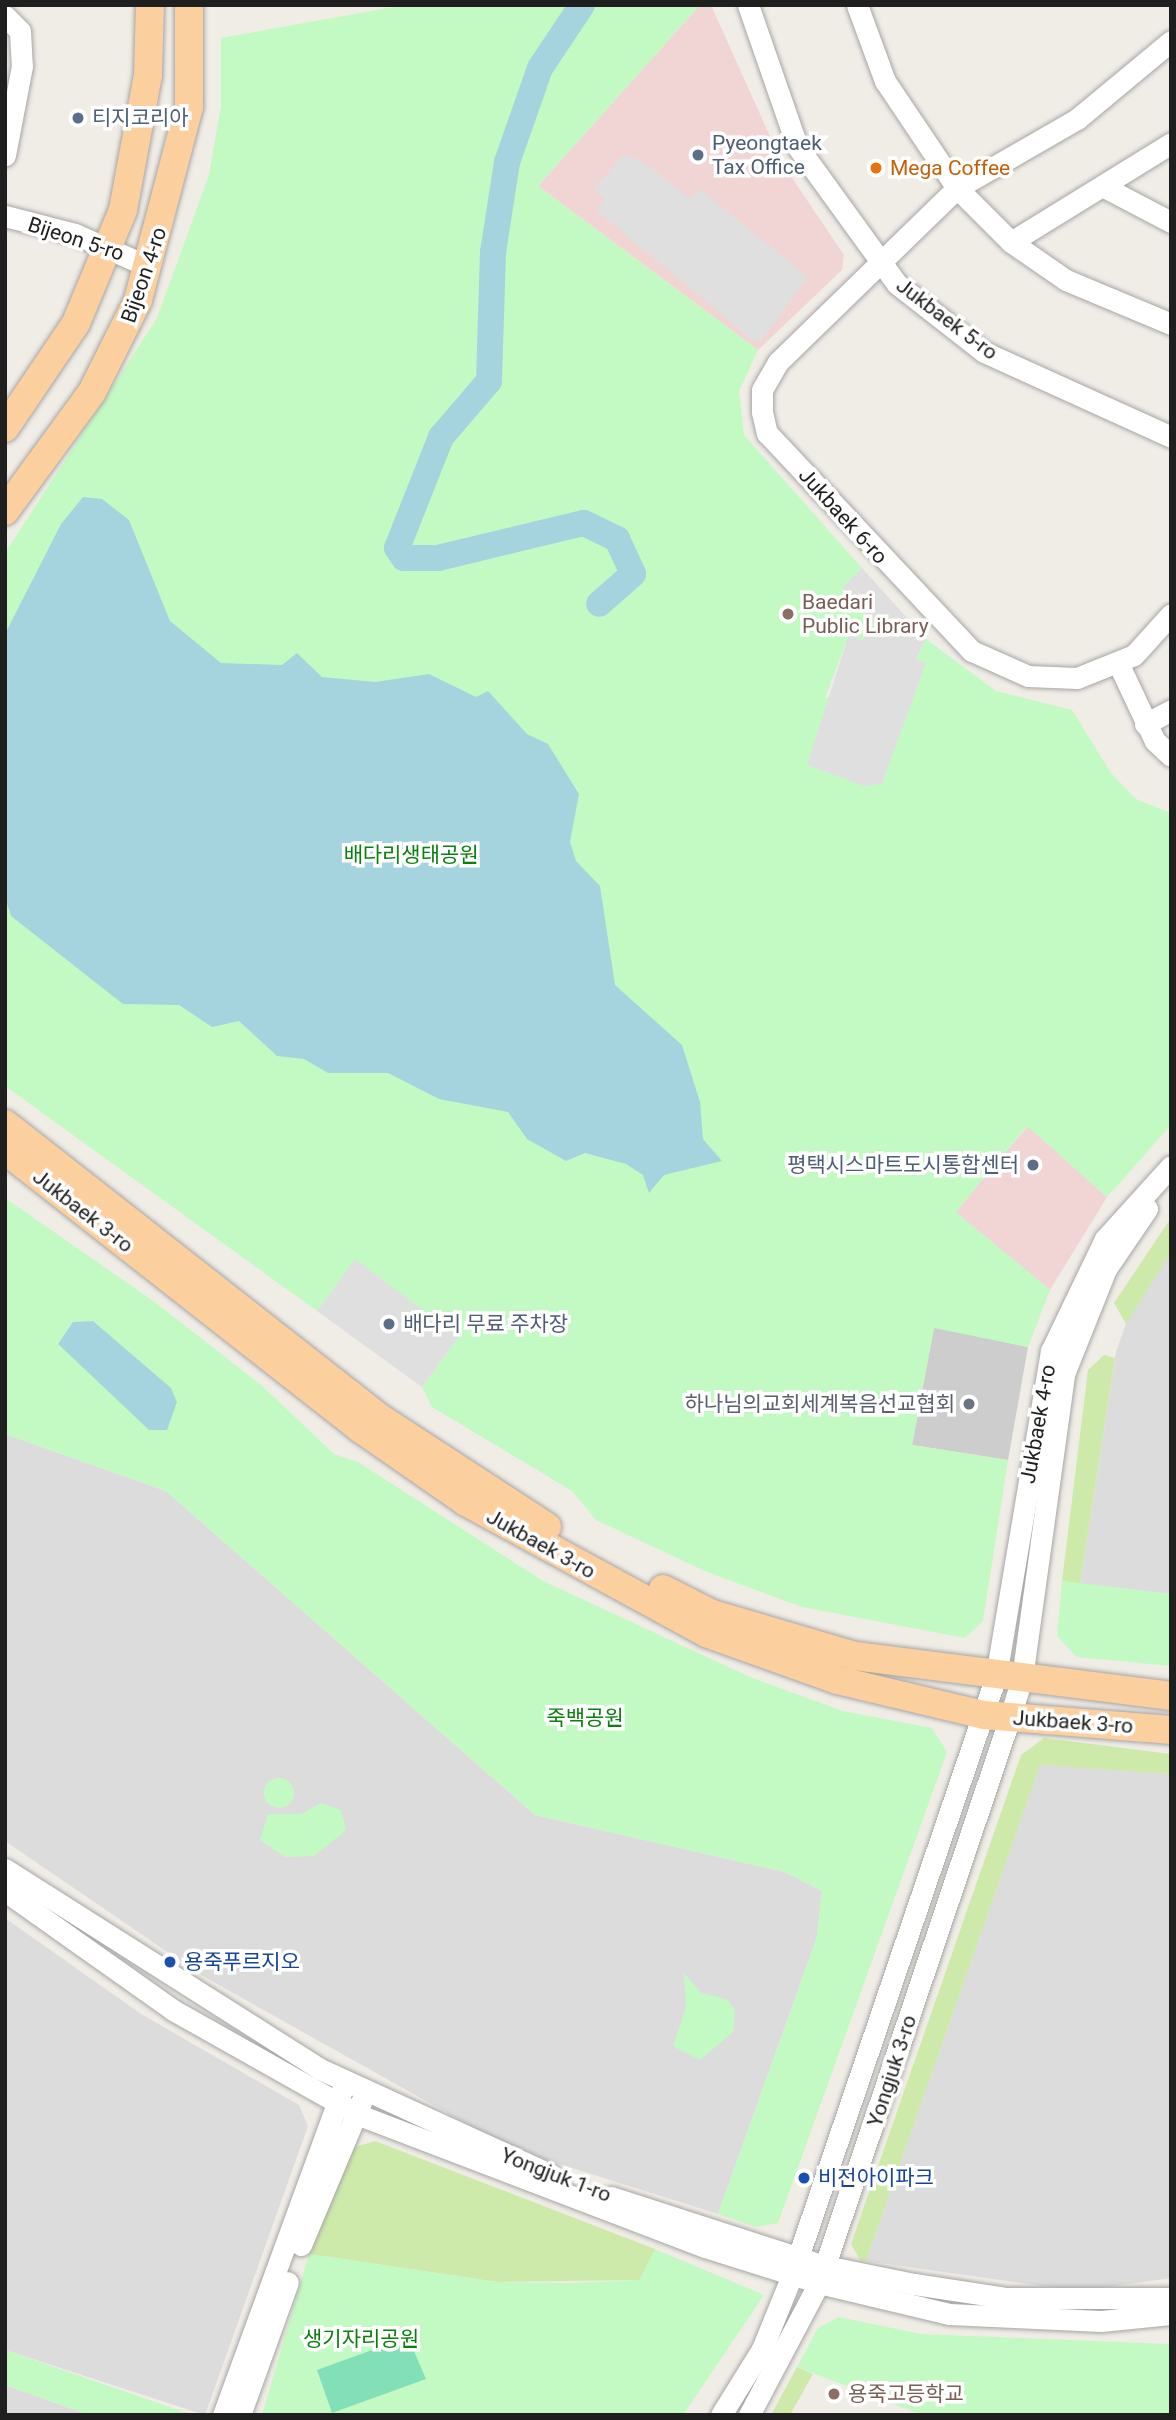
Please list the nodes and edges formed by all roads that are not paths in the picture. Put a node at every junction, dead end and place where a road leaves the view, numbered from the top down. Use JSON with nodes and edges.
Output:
{"nodes":[{"id":1,"x":150,"y":5,"type":"edge"},
{"id":2,"x":189,"y":5,"type":"edge"},
{"id":3,"x":748,"y":5,"type":"edge"},
{"id":4,"x":857,"y":5,"type":"edge"},
{"id":5,"x":5,"y":16,"type":"edge"},
{"id":6,"x":1171,"y":41,"type":"edge"},
{"id":7,"x":1171,"y":143,"type":"edge"},
{"id":8,"x":5,"y":155,"type":"edge"},
{"id":9,"x":1104,"y":187,"type":"junction"},
{"id":10,"x":957,"y":188,"type":"junction"},
{"id":11,"x":5,"y":216,"type":"edge"},
{"id":12,"x":1171,"y":222,"type":"edge"},
{"id":13,"x":1011,"y":242,"type":"junction"},
{"id":14,"x":110,"y":248,"type":"junction"},
{"id":15,"x":879,"y":262,"type":"junction"},
{"id":16,"x":145,"y":265,"type":"junction"},
{"id":17,"x":1171,"y":324,"type":"edge"},
{"id":18,"x":5,"y":428,"type":"edge"},
{"id":19,"x":1171,"y":438,"type":"edge"},
{"id":20,"x":5,"y":511,"type":"edge"},
{"id":21,"x":1171,"y":614,"type":"edge"},
{"id":22,"x":1119,"y":665,"type":"junction"},
{"id":23,"x":1171,"y":710,"type":"edge"},
{"id":24,"x":1146,"y":724,"type":"junction"},
{"id":25,"x":1171,"y":756,"type":"edge"},
{"id":26,"x":5,"y":1124,"type":"edge"},
{"id":27,"x":5,"y":1150,"type":"edge"},
{"id":28,"x":1171,"y":1166,"type":"edge"},
{"id":29,"x":1171,"y":1186,"type":"edge"},
{"id":30,"x":1009,"y":1677,"type":"junction"},
{"id":31,"x":1171,"y":1696,"type":"edge"},
{"id":32,"x":997,"y":1716,"type":"junction"},
{"id":33,"x":1171,"y":1730,"type":"edge"},
{"id":34,"x":5,"y":1869,"type":"edge"},
{"id":35,"x":5,"y":1891,"type":"edge"},
{"id":36,"x":345,"y":2081,"type":"junction"},
{"id":37,"x":366,"y":2091,"type":"junction"},
{"id":38,"x":347,"y":2108,"type":"junction"},
{"id":39,"x":795,"y":2266,"type":"junction"},
{"id":40,"x":822,"y":2275,"type":"junction"},
{"id":41,"x":1171,"y":2298,"type":"edge"},
{"id":42,"x":1171,"y":2314,"type":"edge"},
{"id":43,"x":223,"y":2415,"type":"edge"},
{"id":44,"x":240,"y":2415,"type":"edge"},
{"id":45,"x":721,"y":2415,"type":"edge"},
{"id":46,"x":749,"y":2415,"type":"edge"}],
"edges":[{"from":1,"to":14,"type":"main road","name":"Bijeon 4-ro"},
{"from":2,"to":16,"type":"main road","name":"Bijeon 4-ro"},
{"from":3,"to":15,"type":"street","name":"Jukbaek 5-ro"},
{"from":4,"to":10,"type":"street"},
{"from":5,"to":8,"type":"street"},
{"from":6,"to":10,"type":"street","name":"Jukbaek 6-ro"},
{"from":7,"to":9,"type":"street"},
{"from":9,"to":12,"type":"street"},
{"from":9,"to":13,"type":"street"},
{"from":10,"to":13,"type":"street"},
{"from":10,"to":15,"type":"street","name":"Jukbaek 6-ro"},
{"from":11,"to":14,"type":"street","name":"Bijeon 5-ro"},
{"from":13,"to":17,"type":"street"},
{"from":14,"to":16,"type":"street","name":"Bijeon 5-ro"},
{"from":14,"to":18,"type":"main road","name":"Bijeon 4-ro"},
{"from":15,"to":19,"type":"street","name":"Jukbaek 5-ro"},
{"from":15,"to":22,"type":"street","name":"Jukbaek 6-ro"},
{"from":16,"to":20,"type":"main road","name":"Bijeon 4-ro"},
{"from":21,"to":22,"type":"street"},
{"from":22,"to":24,"type":"street"},
{"from":23,"to":24,"type":"street"},
{"from":24,"to":25,"type":"street"},
{"from":26,"to":30,"type":"main road","name":"Jukbaek 3-ro"},
{"from":27,"to":32,"type":"main road","name":"Jukbaek 3-ro"},
{"from":28,"to":30,"type":"street","name":"Jukbaek 4-ro"},
{"from":29,"to":30,"type":"street","name":"Jukbaek 4-ro"},
{"from":30,"to":31,"type":"main road","name":"Jukbaek 3-ro"},
{"from":30,"to":32,"type":"street"},
{"from":32,"to":33,"type":"main road","name":"Jukbaek 3-ro"},
{"from":32,"to":39,"type":"street"},
{"from":32,"to":40,"type":"street","name":"Yongjuk 3-ro"},
{"from":34,"to":36,"type":"street","name":"Yongjuk 1-ro"},
{"from":35,"to":38,"type":"street"},
{"from":36,"to":37,"type":"street","name":"Yongjuk 1-ro"},
{"from":36,"to":38,"type":"street"},
{"from":37,"to":38,"type":"street"},
{"from":37,"to":39,"type":"street","name":"Yongjuk 1-ro"},
{"from":38,"to":39,"type":"street"},
{"from":38,"to":43,"type":"street"},
{"from":38,"to":44,"type":"street"},
{"from":39,"to":40,"type":"street","name":"Yongjuk 1-ro"},
{"from":39,"to":45,"type":"street"},
{"from":40,"to":41,"type":"street","name":"Yongjuk 1-ro"},
{"from":40,"to":42,"type":"street"},
{"from":40,"to":46,"type":"street","name":"Yongjuk 3-ro"}]}
